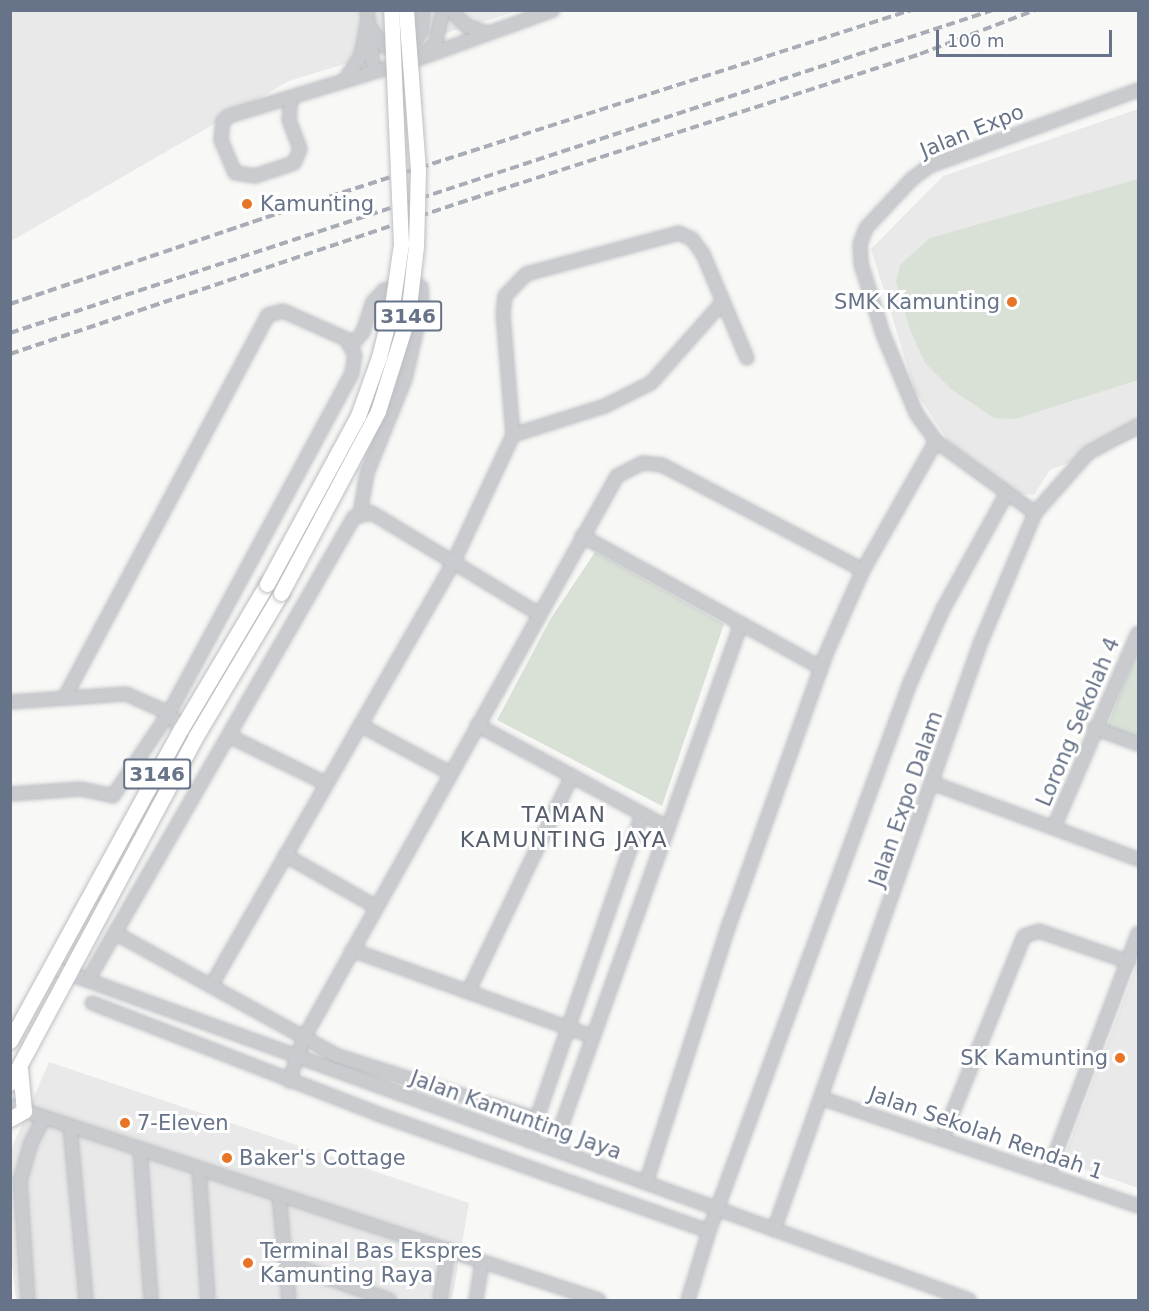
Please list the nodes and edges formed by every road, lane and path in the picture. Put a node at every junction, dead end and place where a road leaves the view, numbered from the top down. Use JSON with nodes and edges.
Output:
{"nodes":[{"id":1,"x":367,"y":10,"type":"edge"},
{"id":2,"x":391,"y":10,"type":"edge"},
{"id":3,"x":406,"y":10,"type":"edge"},
{"id":4,"x":423,"y":10,"type":"edge"},
{"id":5,"x":443,"y":10,"type":"edge"},
{"id":6,"x":452,"y":10,"type":"edge"},
{"id":7,"x":553,"y":10,"type":"edge"},
{"id":8,"x":367,"y":24,"type":"junction"},
{"id":9,"x":488,"y":33,"type":"junction"},
{"id":10,"x":423,"y":57,"type":"junction"},
{"id":11,"x":374,"y":72,"type":"junction"},
{"id":12,"x":344,"y":81,"type":"junction"},
{"id":13,"x":1138,"y":90,"type":"edge"},
{"id":14,"x":291,"y":98,"type":"junction"},
{"id":15,"x":721,"y":304,"type":"junction"},
{"id":16,"x":352,"y":345,"type":"junction"},
{"id":17,"x":747,"y":358,"type":"dead end"},
{"id":18,"x":1138,"y":426,"type":"edge"},
{"id":19,"x":513,"y":435,"type":"junction"},
{"id":20,"x":936,"y":441,"type":"junction"},
{"id":21,"x":1006,"y":495,"type":"junction"},
{"id":22,"x":1035,"y":513,"type":"junction"},
{"id":23,"x":360,"y":514,"type":"junction"},
{"id":24,"x":582,"y":536,"type":"junction"},
{"id":25,"x":454,"y":561,"type":"junction"},
{"id":26,"x":863,"y":570,"type":"junction"},
{"id":27,"x":539,"y":614,"type":"junction"},
{"id":28,"x":741,"y":624,"type":"junction"},
{"id":29,"x":1138,"y":633,"type":"edge"},
{"id":30,"x":821,"y":668,"type":"junction"},
{"id":31,"x":65,"y":696,"type":"junction"},
{"id":32,"x":10,"y":702,"type":"edge"},
{"id":33,"x":169,"y":712,"type":"junction"},
{"id":34,"x":360,"y":725,"type":"junction"},
{"id":35,"x":477,"y":725,"type":"junction"},
{"id":36,"x":1094,"y":728,"type":"junction"},
{"id":37,"x":182,"y":729,"type":"junction"},
{"id":38,"x":229,"y":736,"type":"junction"},
{"id":39,"x":1138,"y":744,"type":"edge"},
{"id":40,"x":450,"y":773,"type":"junction"},
{"id":41,"x":572,"y":776,"type":"junction"},
{"id":42,"x":326,"y":783,"type":"junction"},
{"id":43,"x":932,"y":783,"type":"junction"},
{"id":44,"x":10,"y":794,"type":"edge"},
{"id":45,"x":642,"y":814,"type":"junction"},
{"id":46,"x":1054,"y":827,"type":"junction"},
{"id":47,"x":668,"y":828,"type":"junction"},
{"id":48,"x":285,"y":855,"type":"junction"},
{"id":49,"x":1138,"y":859,"type":"edge"},
{"id":50,"x":376,"y":907,"type":"junction"},
{"id":51,"x":115,"y":933,"type":"junction"},
{"id":52,"x":1138,"y":933,"type":"edge"},
{"id":53,"x":352,"y":950,"type":"junction"},
{"id":54,"x":1129,"y":962,"type":"junction"},
{"id":55,"x":51,"y":967,"type":"junction"},
{"id":56,"x":67,"y":973,"type":"junction"},
{"id":57,"x":88,"y":980,"type":"junction"},
{"id":58,"x":211,"y":986,"type":"junction"},
{"id":59,"x":468,"y":992,"type":"junction"},
{"id":60,"x":92,"y":1003,"type":"dead end"},
{"id":61,"x":568,"y":1028,"type":"junction"},
{"id":62,"x":593,"y":1037,"type":"junction"},
{"id":63,"x":11,"y":1038,"type":"edge"},
{"id":64,"x":304,"y":1038,"type":"junction"},
{"id":65,"x":297,"y":1057,"type":"junction"},
{"id":66,"x":21,"y":1063,"type":"junction"},
{"id":67,"x":290,"y":1081,"type":"junction"},
{"id":68,"x":10,"y":1083,"type":"edge"},
{"id":69,"x":821,"y":1098,"type":"junction"},
{"id":70,"x":17,"y":1109,"type":"edge"},
{"id":71,"x":44,"y":1117,"type":"junction"},
{"id":72,"x":10,"y":1119,"type":"edge"},
{"id":73,"x":537,"y":1119,"type":"junction"},
{"id":74,"x":70,"y":1126,"type":"junction"},
{"id":75,"x":942,"y":1139,"type":"junction"},
{"id":76,"x":529,"y":1141,"type":"junction"},
{"id":77,"x":140,"y":1149,"type":"junction"},
{"id":78,"x":553,"y":1149,"type":"junction"},
{"id":79,"x":199,"y":1168,"type":"junction"},
{"id":80,"x":1048,"y":1173,"type":"junction"},
{"id":81,"x":646,"y":1183,"type":"junction"},
{"id":82,"x":279,"y":1195,"type":"junction"},
{"id":83,"x":1138,"y":1206,"type":"edge"},
{"id":84,"x":717,"y":1209,"type":"junction"},
{"id":85,"x":774,"y":1230,"type":"junction"},
{"id":86,"x":709,"y":1231,"type":"junction"},
{"id":87,"x":448,"y":1250,"type":"junction"},
{"id":88,"x":285,"y":1262,"type":"junction"},
{"id":89,"x":482,"y":1262,"type":"junction"},
{"id":90,"x":567,"y":1295,"type":"edge"},
{"id":91,"x":28,"y":1300,"type":"edge"},
{"id":92,"x":86,"y":1300,"type":"edge"},
{"id":93,"x":151,"y":1300,"type":"edge"},
{"id":94,"x":208,"y":1300,"type":"edge"},
{"id":95,"x":289,"y":1300,"type":"edge"},
{"id":96,"x":389,"y":1300,"type":"edge"},
{"id":97,"x":440,"y":1300,"type":"edge"},
{"id":98,"x":476,"y":1300,"type":"edge"},
{"id":99,"x":599,"y":1300,"type":"edge"},
{"id":100,"x":688,"y":1300,"type":"edge"},
{"id":101,"x":969,"y":1300,"type":"edge"}],
"edges":[{"from":1,"to":8,"type":"street"},
{"from":2,"to":37,"type":"main road","number":"3146","bridge":true},
{"from":3,"to":56,"type":"main road","number":"3146","bridge":true},
{"from":4,"to":8,"type":"street"},
{"from":5,"to":10,"type":"street"},
{"from":6,"to":9,"type":"street"},
{"from":7,"to":9,"type":"street"},
{"from":8,"to":11,"type":"street"},
{"from":8,"to":12,"type":"street"},
{"from":9,"to":10,"type":"street"},
{"from":10,"to":11,"type":"street"},
{"from":11,"to":12,"type":"street"},
{"from":12,"to":14,"type":"street"},
{"from":13,"to":20,"type":"street","name":"Jalan Expo"},
{"from":14,"to":14,"type":"street"},
{"from":15,"to":17,"type":"street"},
{"from":15,"to":19,"type":"street"},
{"from":15,"to":19,"type":"street"},
{"from":16,"to":23,"type":"street"},
{"from":16,"to":31,"type":"street"},
{"from":16,"to":33,"type":"street"},
{"from":18,"to":22,"type":"street","name":"Jalan Expo Dalam"},
{"from":19,"to":25,"type":"street"},
{"from":20,"to":21,"type":"street","name":"Jalan Expo"},
{"from":20,"to":26,"type":"street"},
{"from":21,"to":22,"type":"street","name":"Jalan Expo"},
{"from":21,"to":84,"type":"street"},
{"from":22,"to":43,"type":"street","name":"Jalan Expo Dalam"},
{"from":23,"to":25,"type":"street"},
{"from":23,"to":38,"type":"street"},
{"from":24,"to":26,"type":"street"},
{"from":24,"to":27,"type":"street"},
{"from":24,"to":28,"type":"street"},
{"from":25,"to":27,"type":"street"},
{"from":25,"to":34,"type":"street"},
{"from":26,"to":30,"type":"street"},
{"from":27,"to":35,"type":"street"},
{"from":28,"to":30,"type":"street"},
{"from":28,"to":47,"type":"street"},
{"from":29,"to":36,"type":"street","name":"Lorong Sekolah 4"},
{"from":30,"to":81,"type":"street"},
{"from":31,"to":32,"type":"street"},
{"from":31,"to":33,"type":"street"},
{"from":33,"to":37,"type":"street"},
{"from":33,"to":44,"type":"street"},
{"from":34,"to":40,"type":"street"},
{"from":34,"to":42,"type":"street"},
{"from":35,"to":40,"type":"street"},
{"from":35,"to":41,"type":"street"},
{"from":36,"to":39,"type":"street"},
{"from":36,"to":46,"type":"street","name":"Lorong Sekolah 4"},
{"from":37,"to":55,"type":"main road","number":"3146"},
{"from":38,"to":42,"type":"street"},
{"from":38,"to":51,"type":"street"},
{"from":40,"to":50,"type":"street"},
{"from":41,"to":45,"type":"street"},
{"from":41,"to":59,"type":"street"},
{"from":42,"to":48,"type":"street"},
{"from":43,"to":46,"type":"street"},
{"from":43,"to":69,"type":"street","name":"Jalan Expo Dalam"},
{"from":45,"to":47,"type":"street"},
{"from":45,"to":61,"type":"street"},
{"from":46,"to":49,"type":"street"},
{"from":47,"to":62,"type":"street"},
{"from":48,"to":50,"type":"street"},
{"from":48,"to":58,"type":"street"},
{"from":50,"to":53,"type":"street"},
{"from":51,"to":57,"type":"street"},
{"from":51,"to":58,"type":"street"},
{"from":52,"to":54,"type":"street"},
{"from":53,"to":59,"type":"street"},
{"from":53,"to":64,"type":"street"},
{"from":54,"to":75,"type":"street"},
{"from":54,"to":80,"type":"street"},
{"from":55,"to":56,"type":"street","name":"Jalan Kamunting Jaya"},
{"from":55,"to":63,"type":"main road","number":"3146"},
{"from":56,"to":57,"type":"street","name":"Jalan Kamunting Jaya"},
{"from":56,"to":66,"type":"main road","number":"3146"},
{"from":57,"to":65,"type":"street","name":"Jalan Kamunting Jaya"},
{"from":58,"to":64,"type":"street"},
{"from":59,"to":61,"type":"street"},
{"from":60,"to":67,"type":"street"},
{"from":61,"to":62,"type":"street"},
{"from":61,"to":73,"type":"street"},
{"from":62,"to":78,"type":"street"},
{"from":64,"to":65,"type":"street"},
{"from":64,"to":73,"type":"street"},
{"from":65,"to":67,"type":"street"},
{"from":65,"to":76,"type":"street","name":"Jalan Kamunting Jaya"},
{"from":66,"to":68,"type":"main road","number":"3146"},
{"from":66,"to":70,"type":"main road"},
{"from":67,"to":86,"type":"street"},
{"from":69,"to":75,"type":"street","name":"Jalan Sekolah Rendah 1"},
{"from":69,"to":85,"type":"street","name":"Jalan Expo Dalam"},
{"from":70,"to":71,"type":"street"},
{"from":70,"to":72,"type":"main road"},
{"from":71,"to":74,"type":"street"},
{"from":71,"to":91,"type":"street"},
{"from":73,"to":76,"type":"street"},
{"from":74,"to":77,"type":"street"},
{"from":74,"to":92,"type":"street"},
{"from":75,"to":80,"type":"street","name":"Jalan Sekolah Rendah 1"},
{"from":76,"to":78,"type":"street","name":"Jalan Kamunting Jaya"},
{"from":77,"to":79,"type":"street"},
{"from":77,"to":93,"type":"street"},
{"from":78,"to":81,"type":"street","name":"Jalan Kamunting Jaya"},
{"from":79,"to":82,"type":"street"},
{"from":79,"to":94,"type":"street"},
{"from":80,"to":83,"type":"street","name":"Jalan Sekolah Rendah 1"},
{"from":81,"to":84,"type":"street","name":"Jalan Kamunting Jaya"},
{"from":82,"to":87,"type":"street"},
{"from":82,"to":88,"type":"street"},
{"from":84,"to":85,"type":"street","name":"Jalan Kamunting Jaya"},
{"from":84,"to":86,"type":"street"},
{"from":85,"to":101,"type":"street","name":"Jalan Kamunting Jaya"},
{"from":86,"to":100,"type":"street"},
{"from":87,"to":89,"type":"street"},
{"from":87,"to":97,"type":"street"},
{"from":88,"to":95,"type":"street"},
{"from":88,"to":96,"type":"street"},
{"from":89,"to":90,"type":"street"},
{"from":89,"to":98,"type":"street"},
{"from":90,"to":99,"type":"street"}]}
